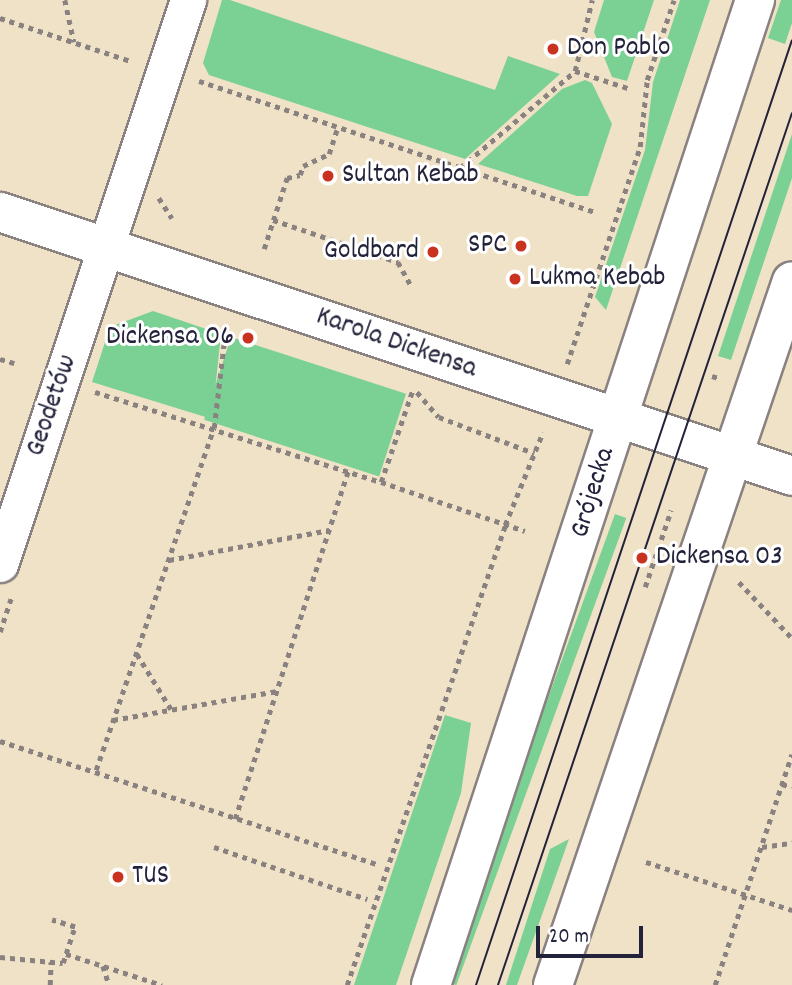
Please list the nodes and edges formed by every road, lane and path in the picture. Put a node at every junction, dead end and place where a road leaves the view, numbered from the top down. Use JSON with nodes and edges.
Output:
{"nodes":[{"id":1,"x":65,"y":0,"type":"edge"},
{"id":2,"x":188,"y":0,"type":"edge"},
{"id":3,"x":592,"y":0,"type":"edge"},
{"id":4,"x":674,"y":0,"type":"edge"},
{"id":5,"x":755,"y":0,"type":"edge"},
{"id":6,"x":0,"y":18,"type":"edge"},
{"id":7,"x":74,"y":42,"type":"junction"},
{"id":8,"x":136,"y":63,"type":"dead end"},
{"id":9,"x":575,"y":71,"type":"junction"},
{"id":10,"x":188,"y":77,"type":"dead end"},
{"id":11,"x":631,"y":89,"type":"dead end"},
{"id":12,"x":337,"y":129,"type":"junction"},
{"id":13,"x":459,"y":168,"type":"junction"},
{"id":14,"x":0,"y":212,"type":"edge"},
{"id":15,"x":597,"y":213,"type":"dead end"},
{"id":16,"x":273,"y":220,"type":"junction"},
{"id":17,"x":106,"y":248,"type":"junction"},
{"id":18,"x":264,"y":249,"type":"dead end"},
{"id":19,"x":792,"y":281,"type":"edge"},
{"id":20,"x":412,"y":287,"type":"dead end"},
{"id":21,"x":226,"y":326,"type":"dead end"},
{"id":22,"x":391,"y":342,"type":"junction"},
{"id":23,"x":0,"y":359,"type":"edge"},
{"id":24,"x":14,"y":363,"type":"dead end"},
{"id":25,"x":564,"y":372,"type":"dead end"},
{"id":26,"x":84,"y":388,"type":"dead end"},
{"id":27,"x":413,"y":388,"type":"junction"},
{"id":28,"x":616,"y":419,"type":"junction"},
{"id":29,"x":545,"y":427,"type":"dead end"},
{"id":30,"x":214,"y":428,"type":"junction"},
{"id":31,"x":534,"y":454,"type":"junction"},
{"id":32,"x":734,"y":457,"type":"junction"},
{"id":33,"x":348,"y":471,"type":"junction"},
{"id":34,"x":792,"y":477,"type":"edge"},
{"id":35,"x":381,"y":482,"type":"junction"},
{"id":36,"x":505,"y":525,"type":"junction"},
{"id":37,"x":329,"y":530,"type":"junction"},
{"id":38,"x":524,"y":531,"type":"dead end"},
{"id":39,"x":168,"y":561,"type":"junction"},
{"id":40,"x":0,"y":564,"type":"edge"},
{"id":41,"x":739,"y":582,"type":"dead end"},
{"id":42,"x":792,"y":638,"type":"edge"},
{"id":43,"x":136,"y":654,"type":"junction"},
{"id":44,"x":277,"y":691,"type":"junction"},
{"id":45,"x":171,"y":709,"type":"junction"},
{"id":46,"x":113,"y":721,"type":"junction"},
{"id":47,"x":0,"y":741,"type":"edge"},
{"id":48,"x":792,"y":754,"type":"edge"},
{"id":49,"x":96,"y":770,"type":"junction"},
{"id":50,"x":782,"y":784,"type":"junction"},
{"id":51,"x":792,"y":787,"type":"edge"},
{"id":52,"x":235,"y":819,"type":"junction"},
{"id":53,"x":792,"y":842,"type":"edge"},
{"id":54,"x":214,"y":847,"type":"dead end"},
{"id":55,"x":761,"y":847,"type":"junction"},
{"id":56,"x":646,"y":862,"type":"dead end"},
{"id":57,"x":379,"y":865,"type":"dead end"},
{"id":58,"x":745,"y":895,"type":"junction"},
{"id":59,"x":367,"y":899,"type":"dead end"},
{"id":60,"x":792,"y":910,"type":"edge"},
{"id":61,"x":52,"y":920,"type":"dead end"},
{"id":62,"x":66,"y":954,"type":"junction"},
{"id":63,"x":0,"y":957,"type":"edge"},
{"id":64,"x":51,"y":962,"type":"junction"},
{"id":65,"x":103,"y":965,"type":"junction"},
{"id":66,"x":50,"y":985,"type":"edge"},
{"id":67,"x":109,"y":985,"type":"edge"},
{"id":68,"x":162,"y":985,"type":"edge"},
{"id":69,"x":347,"y":985,"type":"edge"},
{"id":70,"x":431,"y":985,"type":"edge"},
{"id":71,"x":553,"y":985,"type":"edge"},
{"id":72,"x":715,"y":985,"type":"edge"}],
"edges":[{"from":1,"to":7,"type":"path"},
{"from":2,"to":17,"type":"street","name":"Geodetów"},
{"from":3,"to":9,"type":"path"},
{"from":4,"to":25,"type":"path"},
{"from":5,"to":28,"type":"main road","name":"Grójecka"},
{"from":6,"to":7,"type":"path"},
{"from":7,"to":8,"type":"path"},
{"from":9,"to":11,"type":"path"},
{"from":9,"to":13,"type":"path"},
{"from":10,"to":12,"type":"path"},
{"from":12,"to":13,"type":"path"},
{"from":12,"to":16,"type":"path"},
{"from":13,"to":15,"type":"path"},
{"from":14,"to":17,"type":"main road","name":"Karola Dickensa"},
{"from":16,"to":18,"type":"path"},
{"from":16,"to":20,"type":"path"},
{"from":17,"to":22,"type":"main road","name":"Karola Dickensa"},
{"from":17,"to":40,"type":"street","name":"Geodetów"},
{"from":19,"to":32,"type":"main road"},
{"from":21,"to":30,"type":"path"},
{"from":22,"to":27,"type":"path"},
{"from":22,"to":28,"type":"main road","name":"Karola Dickensa"},
{"from":23,"to":24,"type":"path"},
{"from":26,"to":30,"type":"path"},
{"from":27,"to":31,"type":"path"},
{"from":27,"to":35,"type":"path"},
{"from":28,"to":32,"type":"main road","name":"Karola Dickensa"},
{"from":28,"to":70,"type":"main road","name":"Grójecka"},
{"from":29,"to":31,"type":"path"},
{"from":30,"to":33,"type":"path"},
{"from":30,"to":39,"type":"path"},
{"from":31,"to":36,"type":"path"},
{"from":32,"to":34,"type":"main road","name":"Karola Dickensa"},
{"from":32,"to":71,"type":"main road"},
{"from":33,"to":35,"type":"path"},
{"from":33,"to":37,"type":"path"},
{"from":35,"to":36,"type":"path"},
{"from":36,"to":38,"type":"path"},
{"from":36,"to":69,"type":"path"},
{"from":37,"to":39,"type":"path"},
{"from":37,"to":44,"type":"path"},
{"from":39,"to":43,"type":"path"},
{"from":41,"to":42,"type":"path"},
{"from":43,"to":45,"type":"path"},
{"from":43,"to":46,"type":"path"},
{"from":44,"to":45,"type":"path"},
{"from":44,"to":52,"type":"path"},
{"from":45,"to":46,"type":"path"},
{"from":46,"to":49,"type":"path"},
{"from":47,"to":49,"type":"path"},
{"from":48,"to":50,"type":"path"},
{"from":49,"to":52,"type":"path"},
{"from":50,"to":51,"type":"path"},
{"from":50,"to":55,"type":"path"},
{"from":52,"to":57,"type":"path"},
{"from":53,"to":55,"type":"path"},
{"from":54,"to":59,"type":"path"},
{"from":55,"to":58,"type":"path"},
{"from":56,"to":58,"type":"path"},
{"from":58,"to":60,"type":"path"},
{"from":58,"to":72,"type":"path"},
{"from":61,"to":62,"type":"path"},
{"from":62,"to":64,"type":"path"},
{"from":62,"to":65,"type":"path"},
{"from":63,"to":64,"type":"path"},
{"from":64,"to":66,"type":"path"},
{"from":65,"to":67,"type":"path"},
{"from":65,"to":68,"type":"path"}]}
